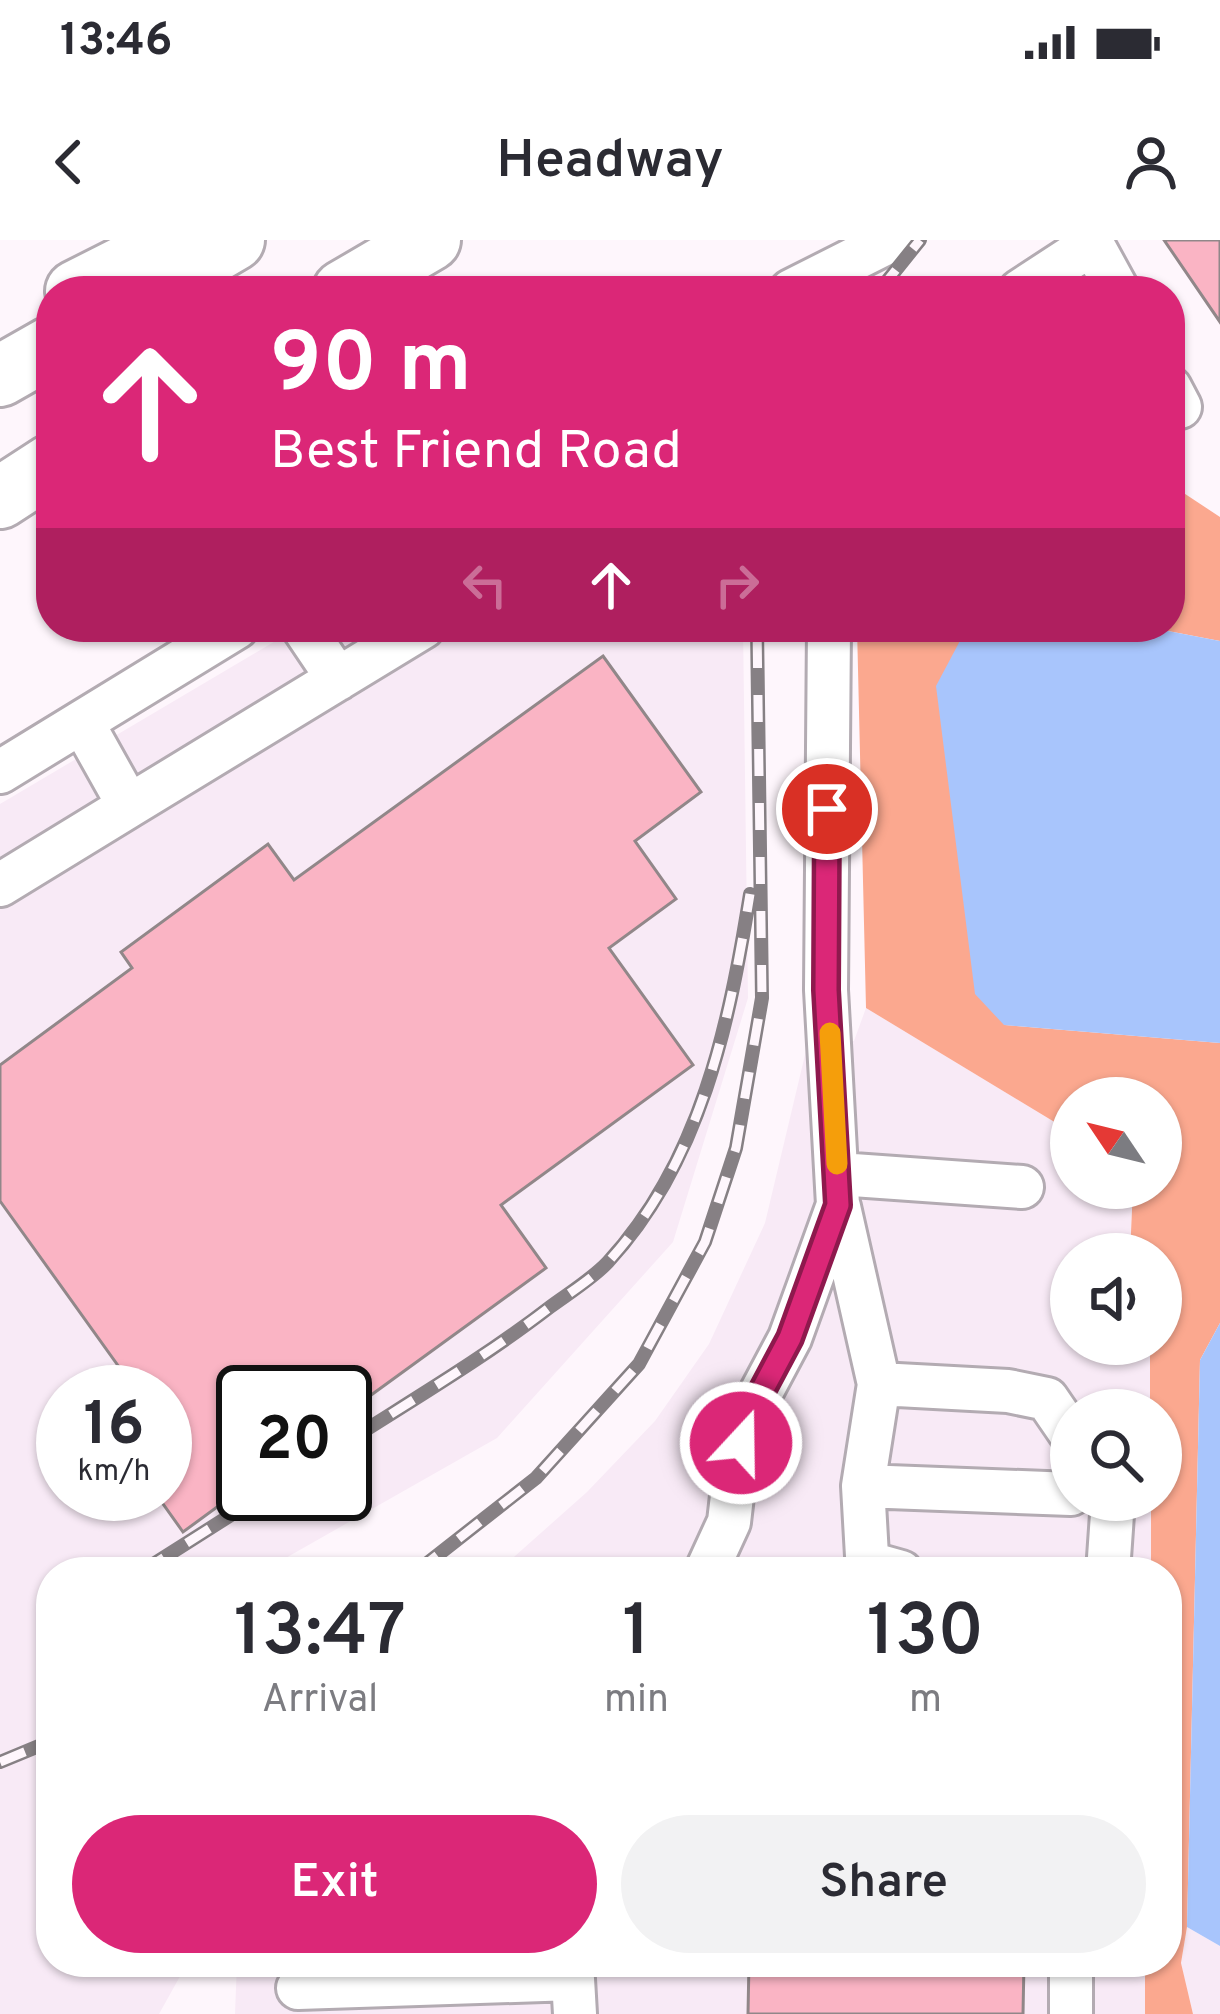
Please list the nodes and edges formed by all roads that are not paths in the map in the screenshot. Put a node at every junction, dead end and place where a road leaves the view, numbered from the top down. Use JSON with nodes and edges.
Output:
{"nodes":[{"id":1,"x":177,"y":240,"type":"edge"},
{"id":2,"x":234,"y":240,"type":"edge"},
{"id":3,"x":430,"y":240,"type":"edge"},
{"id":4,"x":892,"y":240,"type":"edge"},
{"id":5,"x":1091,"y":242,"type":"edge"},
{"id":6,"x":106,"y":276,"type":"edge"},
{"id":7,"x":173,"y":276,"type":"edge"},
{"id":8,"x":369,"y":276,"type":"edge"},
{"id":9,"x":821,"y":276,"type":"edge"},
{"id":10,"x":1042,"y":276,"type":"edge"},
{"id":11,"x":1110,"y":276,"type":"edge"},
{"id":12,"x":36,"y":312,"type":"edge"},
{"id":13,"x":0,"y":331,"type":"edge"},
{"id":14,"x":36,"y":356,"type":"edge"},
{"id":15,"x":0,"y":376,"type":"edge"},
{"id":16,"x":36,"y":473,"type":"edge"},
{"id":17,"x":0,"y":495,"type":"edge"},
{"id":18,"x":213,"y":642,"type":"edge"},
{"id":19,"x":313,"y":642,"type":"edge"},
{"id":20,"x":398,"y":642,"type":"edge"},
{"id":21,"x":829,"y":642,"type":"edge"},
{"id":22,"x":338,"y":679,"type":"junction"},
{"id":23,"x":82,"y":722,"type":"junction"},
{"id":24,"x":0,"y":772,"type":"edge"},
{"id":25,"x":128,"y":806,"type":"junction"},
{"id":26,"x":0,"y":885,"type":"edge"},
{"id":27,"x":1022,"y":1187,"type":"dead end"},
{"id":28,"x":839,"y":1190,"type":"junction"},
{"id":29,"x":879,"y":1384,"type":"junction"},
{"id":30,"x":1050,"y":1403,"type":"edge"},
{"id":31,"x":863,"y":1486,"type":"junction"},
{"id":32,"x":1050,"y":1493,"type":"edge"},
{"id":33,"x":1112,"y":1521,"type":"edge"},
{"id":34,"x":713,"y":1557,"type":"edge"},
{"id":35,"x":868,"y":1557,"type":"edge"},
{"id":36,"x":1109,"y":1557,"type":"edge"},
{"id":37,"x":1071,"y":1977,"type":"edge"},
{"id":38,"x":578,"y":1985,"type":"edge"},
{"id":39,"x":298,"y":1988,"type":"dead end"},
{"id":40,"x":1071,"y":2014,"type":"edge"}],
"edges":[{"from":1,"to":6,"type":"highway"},
{"from":2,"to":7,"type":"highway"},
{"from":3,"to":8,"type":"highway"},
{"from":4,"to":9,"type":"street"},
{"from":5,"to":10,"type":"street"},
{"from":5,"to":11,"type":"street"},
{"from":12,"to":13,"type":"highway"},
{"from":14,"to":15,"type":"highway"},
{"from":16,"to":17,"type":"highway"},
{"from":18,"to":23,"type":"street"},
{"from":19,"to":22,"type":"street"},
{"from":20,"to":22,"type":"street"},
{"from":21,"to":28,"type":"street"},
{"from":22,"to":25,"type":"street"},
{"from":23,"to":24,"type":"street"},
{"from":23,"to":25,"type":"street"},
{"from":25,"to":26,"type":"street"},
{"from":27,"to":28,"type":"street"},
{"from":28,"to":29,"type":"street"},
{"from":28,"to":34,"type":"street"},
{"from":29,"to":30,"type":"street"},
{"from":29,"to":31,"type":"street"},
{"from":31,"to":32,"type":"street"},
{"from":31,"to":35,"type":"street"},
{"from":33,"to":36,"type":"street"},
{"from":37,"to":40,"type":"street"},
{"from":38,"to":39,"type":"street"}]}
